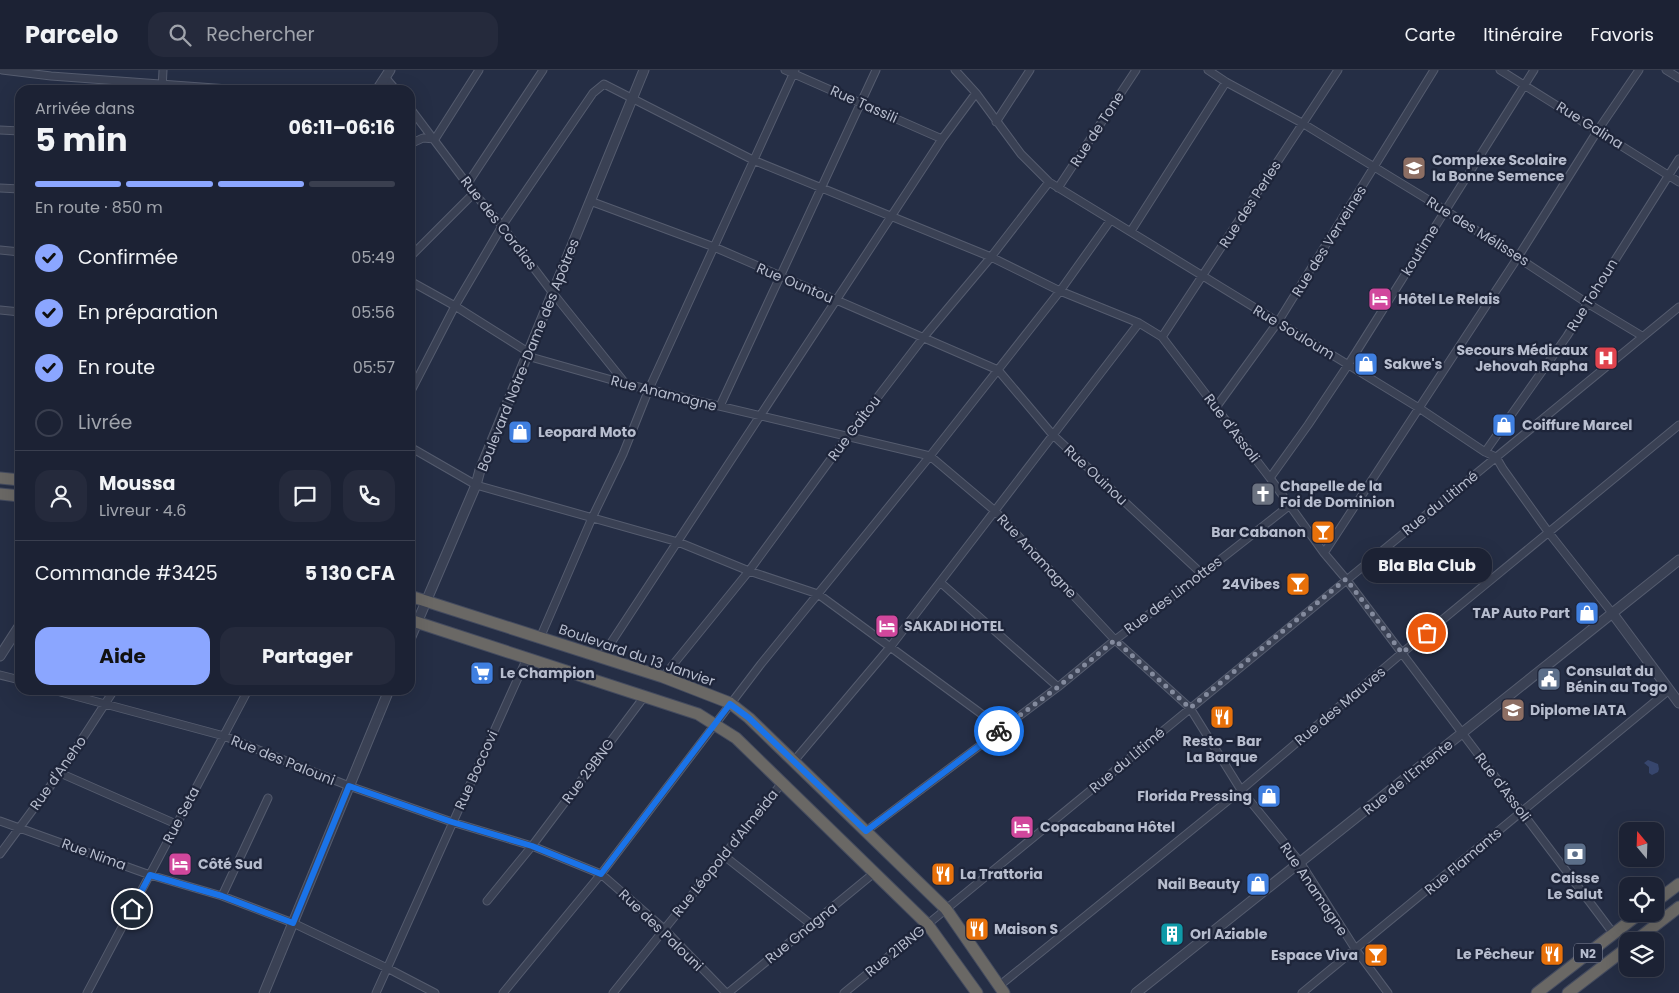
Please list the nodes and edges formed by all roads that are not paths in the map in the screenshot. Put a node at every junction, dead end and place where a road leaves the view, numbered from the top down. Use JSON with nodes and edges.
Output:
{"nodes":[{"id":1,"x":2,"y":70,"type":"edge"},
{"id":2,"x":163,"y":70,"type":"edge"},
{"id":3,"x":479,"y":70,"type":"edge"},
{"id":4,"x":543,"y":70,"type":"edge"},
{"id":5,"x":644,"y":70,"type":"edge"},
{"id":6,"x":785,"y":70,"type":"edge"},
{"id":7,"x":876,"y":70,"type":"edge"},
{"id":8,"x":955,"y":70,"type":"edge"},
{"id":9,"x":1030,"y":70,"type":"edge"},
{"id":10,"x":1136,"y":70,"type":"edge"},
{"id":11,"x":1208,"y":70,"type":"edge"},
{"id":12,"x":1338,"y":70,"type":"edge"},
{"id":13,"x":1434,"y":70,"type":"edge"},
{"id":14,"x":1500,"y":70,"type":"edge"},
{"id":15,"x":1534,"y":70,"type":"edge"},
{"id":16,"x":1639,"y":70,"type":"edge"},
{"id":17,"x":1666,"y":70,"type":"edge"},
{"id":18,"x":794,"y":72,"type":"edge"},
{"id":19,"x":388,"y":73,"type":"edge"},
{"id":20,"x":1679,"y":78,"type":"edge"},
{"id":21,"x":1226,"y":82,"type":"junction"},
{"id":22,"x":1524,"y":84,"type":"junction"},
{"id":23,"x":142,"y":85,"type":"edge"},
{"id":24,"x":162,"y":85,"type":"edge"},
{"id":25,"x":380,"y":85,"type":"edge"},
{"id":26,"x":394,"y":85,"type":"edge"},
{"id":27,"x":976,"y":93,"type":"junction"},
{"id":28,"x":632,"y":99,"type":"junction"},
{"id":29,"x":861,"y":103,"type":"junction"},
{"id":30,"x":415,"y":114,"type":"edge"},
{"id":31,"x":996,"y":122,"type":"junction"},
{"id":32,"x":1302,"y":123,"type":"junction"},
{"id":33,"x":0,"y":130,"type":"edge"},
{"id":34,"x":1598,"y":130,"type":"junction"},
{"id":35,"x":15,"y":131,"type":"edge"},
{"id":36,"x":434,"y":139,"type":"junction"},
{"id":37,"x":942,"y":139,"type":"junction"},
{"id":38,"x":415,"y":142,"type":"edge"},
{"id":39,"x":1679,"y":159,"type":"edge"},
{"id":40,"x":753,"y":160,"type":"junction"},
{"id":41,"x":1375,"y":167,"type":"junction"},
{"id":42,"x":1669,"y":176,"type":"junction"},
{"id":43,"x":1049,"y":182,"type":"junction"},
{"id":44,"x":1679,"y":182,"type":"edge"},
{"id":45,"x":468,"y":183,"type":"junction"},
{"id":46,"x":0,"y":188,"type":"edge"},
{"id":47,"x":821,"y":188,"type":"junction"},
{"id":48,"x":1058,"y":188,"type":"junction"},
{"id":49,"x":15,"y":189,"type":"edge"},
{"id":50,"x":474,"y":193,"type":"junction"},
{"id":51,"x":590,"y":200,"type":"junction"},
{"id":52,"x":1445,"y":210,"type":"junction"},
{"id":53,"x":892,"y":216,"type":"junction"},
{"id":54,"x":1110,"y":220,"type":"junction"},
{"id":55,"x":502,"y":226,"type":"junction"},
{"id":56,"x":1130,"y":231,"type":"junction"},
{"id":57,"x":714,"y":247,"type":"junction"},
{"id":58,"x":0,"y":250,"type":"edge"},
{"id":59,"x":15,"y":252,"type":"edge"},
{"id":60,"x":415,"y":252,"type":"edge"},
{"id":61,"x":1518,"y":256,"type":"junction"},
{"id":62,"x":991,"y":257,"type":"junction"},
{"id":63,"x":1202,"y":276,"type":"junction"},
{"id":64,"x":780,"y":277,"type":"junction"},
{"id":65,"x":415,"y":285,"type":"edge"},
{"id":66,"x":1060,"y":291,"type":"junction"},
{"id":67,"x":552,"y":292,"type":"junction"},
{"id":68,"x":836,"y":300,"type":"junction"},
{"id":69,"x":1587,"y":302,"type":"junction"},
{"id":70,"x":455,"y":306,"type":"junction"},
{"id":71,"x":1679,"y":307,"type":"edge"},
{"id":72,"x":0,"y":310,"type":"edge"},
{"id":73,"x":15,"y":312,"type":"edge"},
{"id":74,"x":1278,"y":322,"type":"junction"},
{"id":75,"x":1139,"y":324,"type":"junction"},
{"id":76,"x":1642,"y":336,"type":"junction"},
{"id":77,"x":1162,"y":337,"type":"junction"},
{"id":78,"x":923,"y":338,"type":"junction"},
{"id":79,"x":527,"y":354,"type":"junction"},
{"id":80,"x":1348,"y":365,"type":"junction"},
{"id":81,"x":998,"y":370,"type":"junction"},
{"id":82,"x":415,"y":383,"type":"edge"},
{"id":83,"x":626,"y":384,"type":"junction"},
{"id":84,"x":649,"y":389,"type":"junction"},
{"id":85,"x":720,"y":406,"type":"junction"},
{"id":86,"x":1216,"y":406,"type":"junction"},
{"id":87,"x":1419,"y":408,"type":"junction"},
{"id":88,"x":760,"y":416,"type":"junction"},
{"id":89,"x":1679,"y":425,"type":"edge"},
{"id":90,"x":1052,"y":434,"type":"junction"},
{"id":91,"x":847,"y":437,"type":"junction"},
{"id":92,"x":415,"y":450,"type":"edge"},
{"id":93,"x":1485,"y":452,"type":"junction"},
{"id":94,"x":930,"y":456,"type":"junction"},
{"id":95,"x":1496,"y":457,"type":"junction"},
{"id":96,"x":0,"y":478,"type":"edge"},
{"id":97,"x":1270,"y":478,"type":"junction"},
{"id":98,"x":15,"y":480,"type":"edge"},
{"id":99,"x":476,"y":485,"type":"junction"},
{"id":100,"x":0,"y":494,"type":"edge"},
{"id":101,"x":15,"y":496,"type":"edge"},
{"id":102,"x":1290,"y":505,"type":"junction"},
{"id":103,"x":995,"y":511,"type":"junction"},
{"id":104,"x":592,"y":518,"type":"junction"},
{"id":105,"x":1549,"y":533,"type":"junction"},
{"id":106,"x":678,"y":542,"type":"junction"},
{"id":107,"x":1324,"y":553,"type":"junction"},
{"id":108,"x":1679,"y":560,"type":"edge"},
{"id":109,"x":748,"y":571,"type":"junction"},
{"id":110,"x":1202,"y":574,"type":"junction"},
{"id":111,"x":1346,"y":579,"type":"junction"},
{"id":112,"x":940,"y":582,"type":"junction"},
{"id":113,"x":818,"y":594,"type":"junction"},
{"id":114,"x":415,"y":597,"type":"edge"},
{"id":115,"x":425,"y":600,"type":"junction"},
{"id":116,"x":1612,"y":614,"type":"junction"},
{"id":117,"x":415,"y":618,"type":"edge"},
{"id":118,"x":415,"y":623,"type":"edge"},
{"id":119,"x":15,"y":633,"type":"edge"},
{"id":120,"x":540,"y":638,"type":"junction"},
{"id":121,"x":1115,"y":640,"type":"junction"},
{"id":122,"x":890,"y":646,"type":"junction"},
{"id":123,"x":1402,"y":653,"type":"junction"},
{"id":124,"x":0,"y":656,"type":"edge"},
{"id":125,"x":527,"y":658,"type":"junction"},
{"id":126,"x":601,"y":658,"type":"junction"},
{"id":127,"x":0,"y":675,"type":"edge"},
{"id":128,"x":663,"y":677,"type":"junction"},
{"id":129,"x":15,"y":679,"type":"edge"},
{"id":130,"x":1058,"y":687,"type":"junction"},
{"id":131,"x":1669,"y":690,"type":"junction"},
{"id":132,"x":70,"y":695,"type":"edge"},
{"id":133,"x":111,"y":695,"type":"edge"},
{"id":134,"x":245,"y":695,"type":"edge"},
{"id":135,"x":387,"y":695,"type":"edge"},
{"id":136,"x":644,"y":696,"type":"junction"},
{"id":137,"x":1679,"y":703,"type":"edge"},
{"id":138,"x":730,"y":704,"type":"junction"},
{"id":139,"x":104,"y":705,"type":"junction"},
{"id":140,"x":1190,"y":708,"type":"junction"},
{"id":141,"x":714,"y":723,"type":"junction"},
{"id":142,"x":1002,"y":729,"type":"junction"},
{"id":143,"x":1462,"y":733,"type":"junction"},
{"id":144,"x":224,"y":736,"type":"junction"},
{"id":145,"x":794,"y":761,"type":"junction"},
{"id":146,"x":60,"y":773,"type":"junction"},
{"id":147,"x":782,"y":783,"type":"junction"},
{"id":148,"x":349,"y":786,"type":"junction"},
{"id":149,"x":1241,"y":790,"type":"junction"},
{"id":150,"x":268,"y":798,"type":"dead end"},
{"id":151,"x":1522,"y":811,"type":"junction"},
{"id":152,"x":0,"y":820,"type":"edge"},
{"id":153,"x":452,"y":822,"type":"junction"},
{"id":154,"x":176,"y":824,"type":"junction"},
{"id":155,"x":20,"y":828,"type":"junction"},
{"id":156,"x":866,"y":831,"type":"junction"},
{"id":157,"x":532,"y":846,"type":"junction"},
{"id":158,"x":0,"y":854,"type":"edge"},
{"id":159,"x":724,"y":855,"type":"junction"},
{"id":160,"x":1300,"y":862,"type":"junction"},
{"id":161,"x":874,"y":873,"type":"junction"},
{"id":162,"x":601,"y":874,"type":"junction"},
{"id":163,"x":150,"y":875,"type":"junction"},
{"id":164,"x":1679,"y":884,"type":"edge"},
{"id":165,"x":1664,"y":895,"type":"edge"},
{"id":166,"x":222,"y":896,"type":"junction"},
{"id":167,"x":487,"y":901,"type":"dead end"},
{"id":168,"x":1679,"y":907,"type":"edge"},
{"id":169,"x":946,"y":909,"type":"junction"},
{"id":170,"x":1628,"y":922,"type":"edge"},
{"id":171,"x":293,"y":923,"type":"junction"},
{"id":172,"x":812,"y":925,"type":"junction"},
{"id":173,"x":928,"y":925,"type":"junction"},
{"id":174,"x":664,"y":929,"type":"junction"},
{"id":175,"x":1647,"y":932,"type":"edge"},
{"id":176,"x":1613,"y":933,"type":"junction"},
{"id":177,"x":1356,"y":950,"type":"junction"},
{"id":178,"x":1619,"y":954,"type":"edge"},
{"id":179,"x":387,"y":968,"type":"junction"},
{"id":180,"x":1002,"y":989,"type":"edge"},
{"id":181,"x":87,"y":993,"type":"edge"},
{"id":182,"x":264,"y":993,"type":"edge"},
{"id":183,"x":376,"y":993,"type":"edge"},
{"id":184,"x":435,"y":993,"type":"edge"},
{"id":185,"x":503,"y":993,"type":"edge"},
{"id":186,"x":613,"y":993,"type":"edge"},
{"id":187,"x":727,"y":993,"type":"edge"},
{"id":188,"x":844,"y":993,"type":"edge"},
{"id":189,"x":977,"y":993,"type":"edge"},
{"id":190,"x":1136,"y":993,"type":"edge"},
{"id":191,"x":1302,"y":993,"type":"edge"},
{"id":192,"x":1388,"y":993,"type":"edge"},
{"id":193,"x":1537,"y":993,"type":"edge"},
{"id":194,"x":1568,"y":993,"type":"edge"}],
"edges":[{"from":1,"to":23,"type":"street"},
{"from":2,"to":24,"type":"street"},
{"from":3,"to":36,"type":"street"},
{"from":4,"to":45,"type":"street"},
{"from":5,"to":28,"type":"street","name":"Boulevard Notre-Dame des Apôtres"},
{"from":6,"to":18,"type":"street","name":"Rue Tassili"},
{"from":7,"to":29,"type":"street"},
{"from":8,"to":27,"type":"street","name":"Rue Souloum"},
{"from":9,"to":31,"type":"street"},
{"from":10,"to":48,"type":"street","name":"Rue de Tone"},
{"from":11,"to":21,"type":"street","name":"Rue des Mélisses"},
{"from":12,"to":32,"type":"street","name":"Rue des Perles"},
{"from":13,"to":41,"type":"street","name":"Rue des Verveines"},
{"from":14,"to":22,"type":"street","name":"Rue Galina"},
{"from":15,"to":22,"type":"street","name":"koutime"},
{"from":16,"to":34,"type":"street"},
{"from":17,"to":20,"type":"street"},
{"from":18,"to":29,"type":"street","name":"Rue Tassili"},
{"from":18,"to":40,"type":"street"},
{"from":19,"to":25,"type":"street"},
{"from":19,"to":26,"type":"street"},
{"from":21,"to":32,"type":"street","name":"Rue des Mélisses"},
{"from":21,"to":56,"type":"street"},
{"from":22,"to":34,"type":"street","name":"Rue Galina"},
{"from":22,"to":52,"type":"street","name":"koutime"},
{"from":27,"to":31,"type":"street","name":"Rue Souloum"},
{"from":27,"to":37,"type":"street"},
{"from":28,"to":40,"type":"street","name":"Rue d'Assoli"},
{"from":28,"to":51,"type":"street","name":"Boulevard Notre-Dame des Apôtres"},
{"from":28,"to":55,"type":"street","name":"Rue d'Assoli"},
{"from":29,"to":37,"type":"street","name":"Rue Tassili"},
{"from":29,"to":47,"type":"street"},
{"from":30,"to":36,"type":"street","name":"Rue des Cordias"},
{"from":31,"to":43,"type":"street","name":"Rue Souloum"},
{"from":32,"to":41,"type":"street","name":"Rue des Mélisses"},
{"from":32,"to":63,"type":"street","name":"Rue des Perles"},
{"from":33,"to":35,"type":"street"},
{"from":34,"to":42,"type":"street","name":"Rue Galina"},
{"from":34,"to":61,"type":"street"},
{"from":36,"to":38,"type":"street"},
{"from":36,"to":45,"type":"street","name":"Rue des Cordias"},
{"from":37,"to":53,"type":"street"},
{"from":39,"to":42,"type":"street","name":"Rue Tohoun"},
{"from":40,"to":47,"type":"street","name":"Rue d'Assoli"},
{"from":40,"to":57,"type":"street"},
{"from":41,"to":52,"type":"street","name":"Rue des Mélisses"},
{"from":41,"to":74,"type":"street","name":"Rue des Verveines"},
{"from":42,"to":44,"type":"street","name":"Rue Galina"},
{"from":42,"to":69,"type":"street","name":"Rue Tohoun"},
{"from":43,"to":48,"type":"street","name":"Rue Souloum"},
{"from":43,"to":62,"type":"street","name":"Rue GaÏtou"},
{"from":45,"to":50,"type":"street","name":"Rue des Cordias"},
{"from":46,"to":49,"type":"street"},
{"from":47,"to":53,"type":"street","name":"Rue d'Assoli"},
{"from":47,"to":64,"type":"street"},
{"from":48,"to":54,"type":"street","name":"Rue Souloum"},
{"from":50,"to":55,"type":"street","name":"Rue des Cordias"},
{"from":50,"to":60,"type":"street"},
{"from":51,"to":57,"type":"street","name":"Rue Ountou"},
{"from":51,"to":67,"type":"street","name":"Boulevard Notre-Dame des Apôtres"},
{"from":52,"to":61,"type":"street","name":"Rue des Mélisses"},
{"from":52,"to":80,"type":"street","name":"koutime"},
{"from":53,"to":62,"type":"street","name":"Rue d'Assoli"},
{"from":53,"to":68,"type":"street"},
{"from":54,"to":56,"type":"street","name":"Rue Souloum"},
{"from":54,"to":66,"type":"street"},
{"from":55,"to":67,"type":"street","name":"Rue des Cordias"},
{"from":55,"to":70,"type":"street"},
{"from":56,"to":63,"type":"street","name":"Rue Souloum"},
{"from":57,"to":64,"type":"street","name":"Rue Ountou"},
{"from":57,"to":84,"type":"street"},
{"from":58,"to":59,"type":"street"},
{"from":61,"to":69,"type":"street","name":"Rue des Mélisses"},
{"from":61,"to":87,"type":"street"},
{"from":62,"to":66,"type":"street","name":"Rue d'Assoli"},
{"from":62,"to":78,"type":"street","name":"Rue GaÏtou"},
{"from":63,"to":74,"type":"street","name":"Rue Souloum"},
{"from":63,"to":77,"type":"street","name":"Rue des Perles"},
{"from":64,"to":68,"type":"street","name":"Rue Ountou"},
{"from":64,"to":85,"type":"street"},
{"from":65,"to":70,"type":"street","name":"Rue Anamagne"},
{"from":66,"to":75,"type":"street","name":"Rue d'Assoli"},
{"from":66,"to":81,"type":"street"},
{"from":67,"to":79,"type":"street","name":"Boulevard Notre-Dame des Apôtres"},
{"from":67,"to":83,"type":"street","name":"Rue des Cordias"},
{"from":68,"to":78,"type":"street","name":"Rue Ountou"},
{"from":68,"to":88,"type":"street"},
{"from":69,"to":76,"type":"street","name":"Rue des Mélisses"},
{"from":69,"to":93,"type":"street","name":"Rue Tohoun"},
{"from":70,"to":79,"type":"street","name":"Rue Anamagne"},
{"from":70,"to":82,"type":"street"},
{"from":71,"to":76,"type":"street","name":"Rue du Litimé"},
{"from":72,"to":73,"type":"street"},
{"from":74,"to":80,"type":"street","name":"Rue Souloum"},
{"from":74,"to":86,"type":"street","name":"Rue des Verveines"},
{"from":75,"to":77,"type":"street","name":"Rue d'Assoli"},
{"from":75,"to":90,"type":"street"},
{"from":76,"to":95,"type":"street","name":"Rue du Litimé"},
{"from":77,"to":86,"type":"street","name":"Rue d'Assoli"},
{"from":78,"to":81,"type":"street","name":"Rue Ountou"},
{"from":78,"to":91,"type":"street","name":"Rue GaÏtou"},
{"from":79,"to":83,"type":"street","name":"Rue Anamagne"},
{"from":79,"to":99,"type":"street","name":"Boulevard Notre-Dame des Apôtres"},
{"from":80,"to":87,"type":"street","name":"Rue Souloum"},
{"from":80,"to":97,"type":"street","name":"koutime"},
{"from":81,"to":90,"type":"street","name":"Rue Ouinou"},
{"from":81,"to":94,"type":"street"},
{"from":83,"to":84,"type":"street","name":"Rue Anamagne"},
{"from":84,"to":85,"type":"street","name":"Rue Anamagne"},
{"from":84,"to":104,"type":"street"},
{"from":85,"to":88,"type":"street","name":"Rue Anamagne"},
{"from":86,"to":97,"type":"street","name":"Rue d'Assoli"},
{"from":87,"to":93,"type":"street","name":"Rue Souloum"},
{"from":87,"to":107,"type":"street"},
{"from":88,"to":91,"type":"street","name":"Rue Anamagne"},
{"from":88,"to":106,"type":"street"},
{"from":89,"to":105,"type":"street","name":"Rue des Mauves"},
{"from":90,"to":103,"type":"street"},
{"from":90,"to":110,"type":"street","name":"Rue Ouinou"},
{"from":91,"to":94,"type":"street","name":"Rue Anamagne"},
{"from":91,"to":109,"type":"street","name":"Rue GaÏtou"},
{"from":92,"to":99,"type":"street"},
{"from":93,"to":95,"type":"street","name":"Rue Souloum"},
{"from":94,"to":103,"type":"street","name":"Rue Anamagne"},
{"from":94,"to":113,"type":"street"},
{"from":95,"to":105,"type":"street"},
{"from":95,"to":111,"type":"street","name":"Rue du Litimé"},
{"from":96,"to":98,"type":"highway"},
{"from":97,"to":102,"type":"street","name":"Rue d'Assoli"},
{"from":99,"to":104,"type":"street"},
{"from":99,"to":115,"type":"street","name":"Boulevard Notre-Dame des Apôtres"},
{"from":100,"to":101,"type":"highway"},
{"from":102,"to":107,"type":"street","name":"Rue d'Assoli"},
{"from":102,"to":110,"type":"street","name":"Rue des Limottes"},
{"from":103,"to":112,"type":"street"},
{"from":103,"to":121,"type":"street","name":"Rue Anamagne"},
{"from":104,"to":106,"type":"street"},
{"from":104,"to":120,"type":"street"},
{"from":105,"to":116,"type":"street"},
{"from":105,"to":123,"type":"street","name":"Rue des Mauves"},
{"from":106,"to":109,"type":"street"},
{"from":106,"to":126,"type":"street"},
{"from":107,"to":111,"type":"street","name":"Rue d'Assoli"},
{"from":108,"to":116,"type":"street","name":"Rue de l'Entente"},
{"from":109,"to":113,"type":"street"},
{"from":109,"to":128,"type":"street","name":"Rue GaÏtou"},
{"from":110,"to":121,"type":"street","name":"Rue des Limottes"},
{"from":111,"to":123,"type":"street","name":"Rue d'Assoli"},
{"from":111,"to":140,"type":"street","name":"Rue du Litimé"},
{"from":112,"to":122,"type":"street"},
{"from":112,"to":130,"type":"street"},
{"from":113,"to":122,"type":"street"},
{"from":113,"to":138,"type":"street"},
{"from":114,"to":115,"type":"highway","name":"Boulevard du 13 Janvier"},
{"from":115,"to":117,"type":"street","name":"Boulevard Notre-Dame des Apôtres"},
{"from":115,"to":120,"type":"highway","name":"Boulevard du 13 Janvier"},
{"from":116,"to":131,"type":"street"},
{"from":116,"to":143,"type":"street","name":"Rue de l'Entente"},
{"from":118,"to":125,"type":"highway"},
{"from":119,"to":124,"type":"street"},
{"from":120,"to":126,"type":"highway","name":"Boulevard du 13 Janvier"},
{"from":121,"to":130,"type":"street","name":"Rue des Limottes"},
{"from":121,"to":140,"type":"street","name":"Rue Anamagne"},
{"from":122,"to":142,"type":"street"},
{"from":122,"to":145,"type":"street"},
{"from":123,"to":143,"type":"street","name":"Rue d'Assoli"},
{"from":123,"to":149,"type":"street","name":"Rue des Mauves"},
{"from":125,"to":136,"type":"highway"},
{"from":125,"to":153,"type":"street","name":"Rue Boccovi"},
{"from":126,"to":128,"type":"highway","name":"Boulevard du 13 Janvier"},
{"from":127,"to":129,"type":"street"},
{"from":128,"to":138,"type":"highway","name":"Boulevard du 13 Janvier"},
{"from":130,"to":142,"type":"street","name":"Rue des Limottes"},
{"from":131,"to":137,"type":"street"},
{"from":131,"to":151,"type":"street","name":"Rue Flamants"},
{"from":132,"to":139,"type":"street","name":"Rue des Palouni"},
{"from":133,"to":139,"type":"street","name":"Rue d'Aneho"},
{"from":134,"to":144,"type":"street","name":"Rue Seta"},
{"from":135,"to":148,"type":"street"},
{"from":136,"to":141,"type":"highway"},
{"from":136,"to":157,"type":"street","name":"Rue 29BNG"},
{"from":138,"to":141,"type":"street"},
{"from":138,"to":145,"type":"highway","name":"Boulevard du 13 Janvier"},
{"from":139,"to":144,"type":"street","name":"Rue des Palouni"},
{"from":139,"to":146,"type":"street","name":"Rue d'Aneho"},
{"from":140,"to":149,"type":"street","name":"Rue Anamagne"},
{"from":140,"to":169,"type":"street","name":"Rue du Litimé"},
{"from":141,"to":147,"type":"highway"},
{"from":141,"to":162,"type":"street"},
{"from":142,"to":156,"type":"street","name":"Rue des Limottes"},
{"from":143,"to":151,"type":"street","name":"Rue d'Assoli"},
{"from":143,"to":160,"type":"street","name":"Rue de l'Entente"},
{"from":144,"to":148,"type":"street","name":"Rue des Palouni"},
{"from":144,"to":154,"type":"street","name":"Rue Seta"},
{"from":145,"to":156,"type":"highway","name":"Boulevard du 13 Janvier"},
{"from":146,"to":154,"type":"street"},
{"from":146,"to":155,"type":"street","name":"Rue d'Aneho"},
{"from":147,"to":159,"type":"street","name":"Rue Léopold d'Almeida"},
{"from":147,"to":161,"type":"highway"},
{"from":148,"to":153,"type":"street","name":"Rue des Palouni"},
{"from":148,"to":171,"type":"street"},
{"from":149,"to":160,"type":"street","name":"Rue Anamagne"},
{"from":149,"to":180,"type":"street","name":"Rue des Mauves"},
{"from":150,"to":166,"type":"street"},
{"from":151,"to":176,"type":"street","name":"Rue d'Assoli"},
{"from":151,"to":177,"type":"street","name":"Rue Flamants"},
{"from":152,"to":155,"type":"street","name":"Rue Nima"},
{"from":153,"to":157,"type":"street","name":"Rue des Palouni"},
{"from":153,"to":179,"type":"street","name":"Rue Boccovi"},
{"from":154,"to":163,"type":"street","name":"Rue Seta"},
{"from":155,"to":158,"type":"street","name":"Rue d'Aneho"},
{"from":155,"to":163,"type":"street","name":"Rue Nima"},
{"from":156,"to":169,"type":"highway","name":"Boulevard du 13 Janvier"},
{"from":157,"to":162,"type":"street","name":"Rue des Palouni"},
{"from":157,"to":167,"type":"street","name":"Rue 29BNG"},
{"from":159,"to":172,"type":"street"},
{"from":159,"to":174,"type":"street","name":"Rue Léopold d'Almeida"},
{"from":160,"to":177,"type":"street","name":"Rue Anamagne"},
{"from":160,"to":190,"type":"street","name":"Rue de l'Entente"},
{"from":161,"to":172,"type":"street","name":"Rue Gnagna"},
{"from":161,"to":173,"type":"highway"},
{"from":162,"to":174,"type":"street","name":"Rue des Palouni"},
{"from":162,"to":185,"type":"street"},
{"from":163,"to":166,"type":"street","name":"Rue Nima"},
{"from":163,"to":181,"type":"street","name":"Rue Seta"},
{"from":164,"to":165,"type":"highway"},
{"from":166,"to":171,"type":"street","name":"Rue Nima"},
{"from":168,"to":175,"type":"highway"},
{"from":169,"to":173,"type":"street","name":"Rue 21BNG"},
{"from":169,"to":180,"type":"highway","name":"Boulevard du 13 Janvier"},
{"from":170,"to":176,"type":"highway","number":"N2"},
{"from":171,"to":179,"type":"street","name":"Rue Nima"},
{"from":171,"to":182,"type":"street"},
{"from":172,"to":187,"type":"street","name":"Rue Gnagna"},
{"from":173,"to":188,"type":"street","name":"Rue 21BNG"},
{"from":173,"to":189,"type":"highway"},
{"from":174,"to":186,"type":"street","name":"Rue Léopold d'Almeida"},
{"from":174,"to":187,"type":"street","name":"Rue des Palouni"},
{"from":176,"to":193,"type":"highway","number":"N2"},
{"from":177,"to":191,"type":"street","name":"Rue Flamants"},
{"from":177,"to":192,"type":"street","name":"Rue Anamagne"},
{"from":178,"to":194,"type":"highway","number":"N2"},
{"from":179,"to":183,"type":"street","name":"Rue Boccovi"},
{"from":179,"to":184,"type":"street","name":"Rue Nima"}]}
